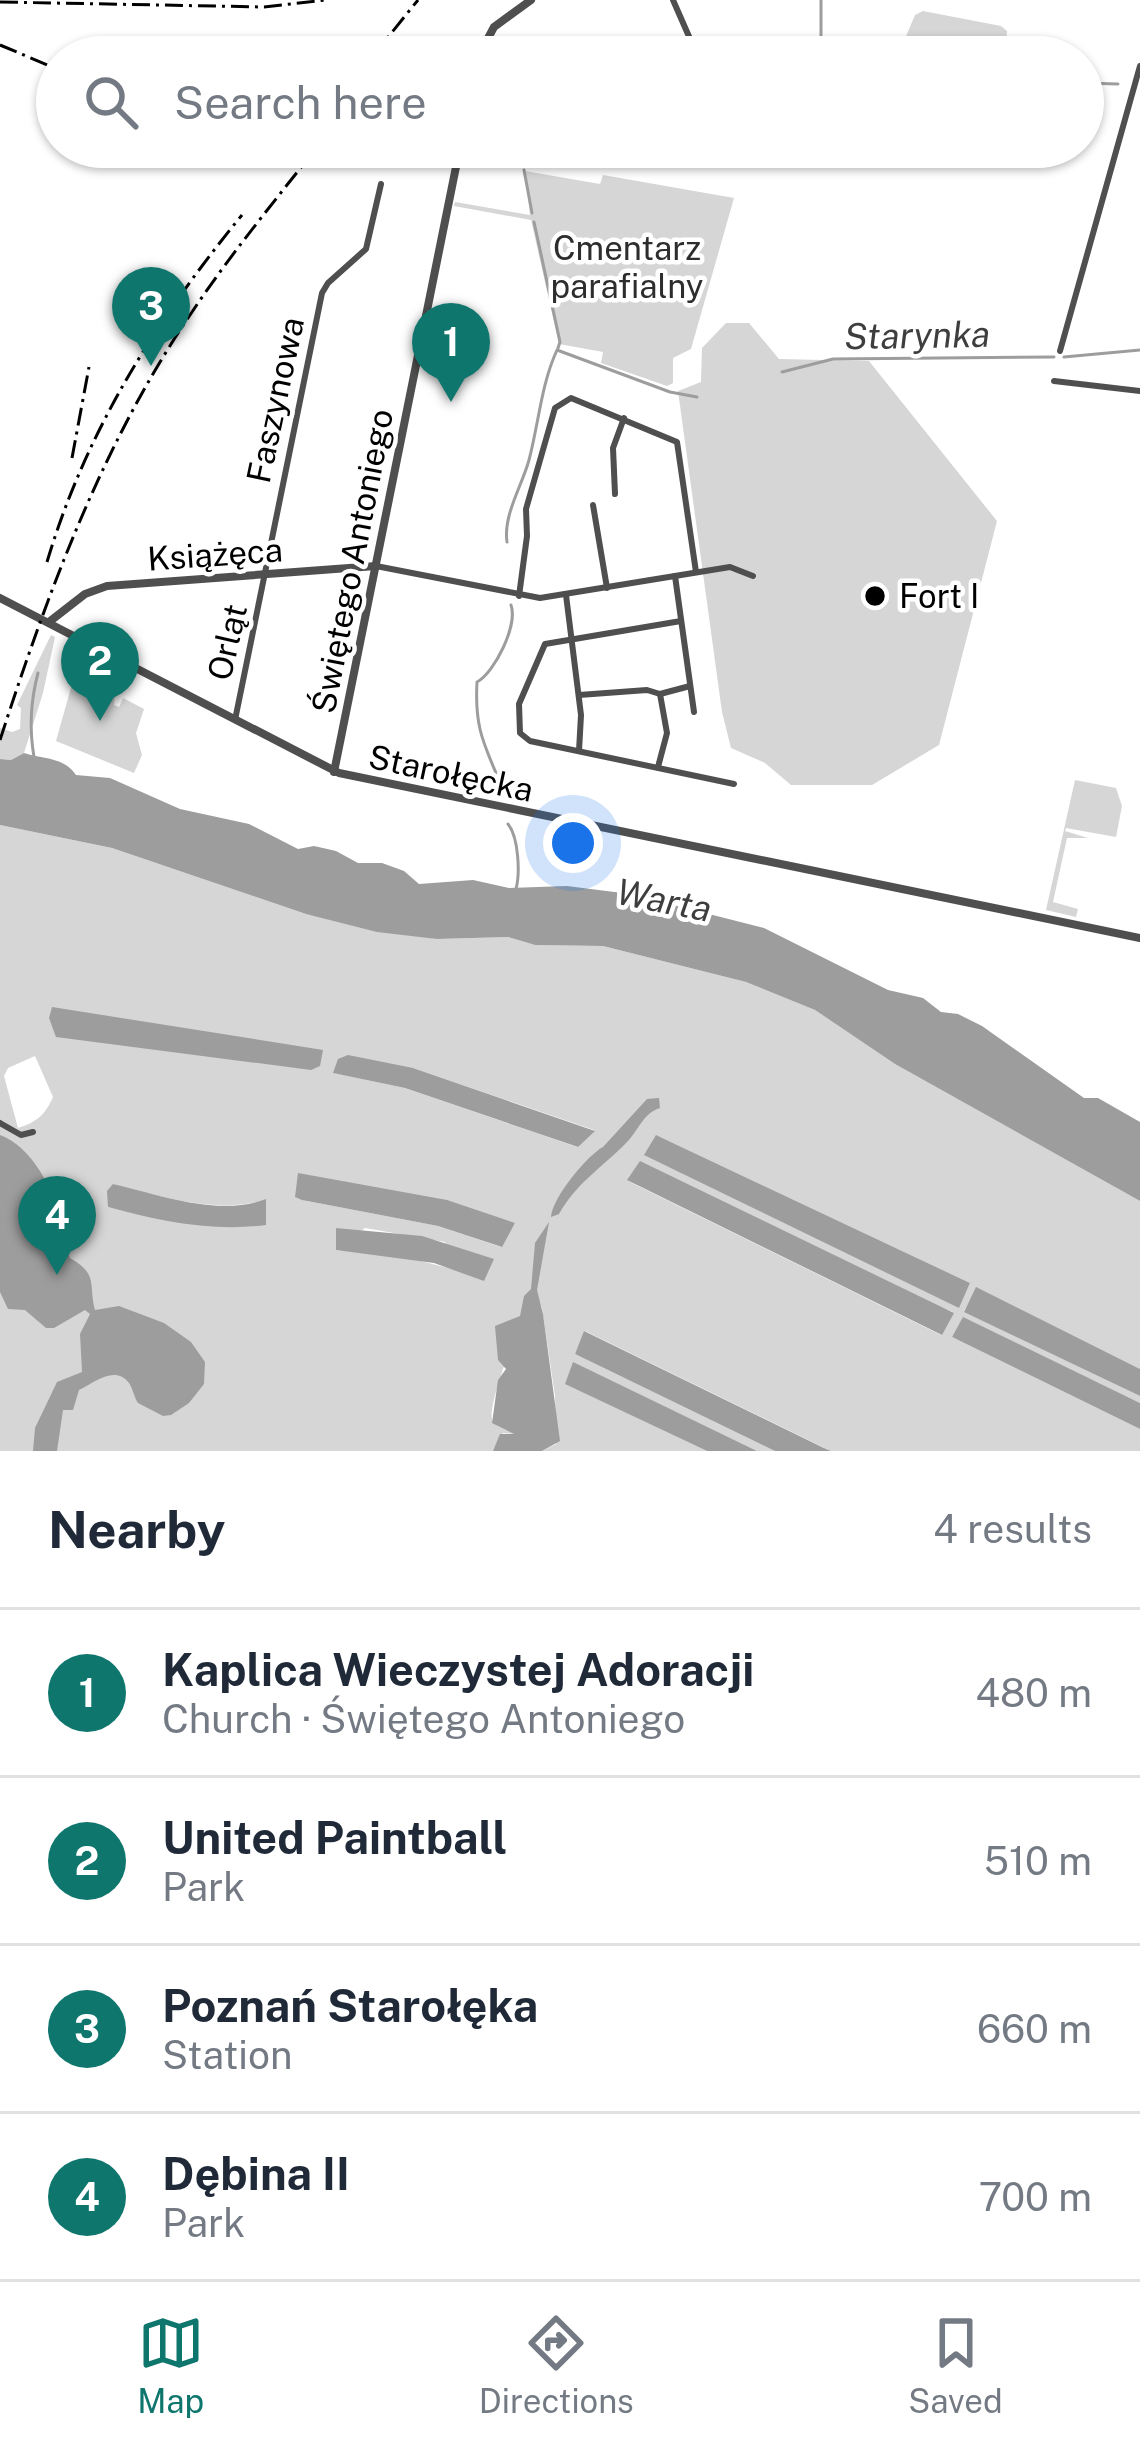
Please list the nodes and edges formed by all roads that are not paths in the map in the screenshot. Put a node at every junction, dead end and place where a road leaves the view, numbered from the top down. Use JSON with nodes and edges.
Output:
{"nodes":[{"id":1,"x":531,"y":0,"type":"edge"},
{"id":2,"x":673,"y":0,"type":"edge"},
{"id":3,"x":488,"y":36,"type":"edge"},
{"id":4,"x":689,"y":36,"type":"edge"},
{"id":5,"x":1140,"y":66,"type":"edge"},
{"id":6,"x":1137,"y":88,"type":"edge"},
{"id":7,"x":456,"y":168,"type":"edge"},
{"id":8,"x":381,"y":184,"type":"dead end"},
{"id":9,"x":1060,"y":351,"type":"dead end"},
{"id":10,"x":1054,"y":381,"type":"dead end"},
{"id":11,"x":1140,"y":391,"type":"edge"},
{"id":12,"x":624,"y":418,"type":"junction"},
{"id":13,"x":614,"y":494,"type":"dead end"},
{"id":14,"x":592,"y":505,"type":"dead end"},
{"id":15,"x":375,"y":568,"type":"junction"},
{"id":16,"x":696,"y":572,"type":"junction"},
{"id":17,"x":266,"y":574,"type":"junction"},
{"id":18,"x":675,"y":576,"type":"junction"},
{"id":19,"x":753,"y":576,"type":"dead end"},
{"id":20,"x":607,"y":588,"type":"junction"},
{"id":21,"x":519,"y":596,"type":"junction"},
{"id":22,"x":566,"y":596,"type":"junction"},
{"id":23,"x":0,"y":598,"type":"edge"},
{"id":24,"x":682,"y":621,"type":"junction"},
{"id":25,"x":49,"y":622,"type":"junction"},
{"id":26,"x":573,"y":639,"type":"junction"},
{"id":27,"x":690,"y":686,"type":"junction"},
{"id":28,"x":660,"y":694,"type":"junction"},
{"id":29,"x":579,"y":695,"type":"junction"},
{"id":30,"x":694,"y":712,"type":"dead end"},
{"id":31,"x":235,"y":719,"type":"junction"},
{"id":32,"x":579,"y":751,"type":"junction"},
{"id":33,"x":658,"y":767,"type":"junction"},
{"id":34,"x":334,"y":772,"type":"junction"},
{"id":35,"x":734,"y":784,"type":"dead end"},
{"id":36,"x":1140,"y":938,"type":"edge"},
{"id":37,"x":0,"y":1124,"type":"edge"},
{"id":38,"x":33,"y":1132,"type":"dead end"}],
"edges":[{"from":1,"to":3,"type":"street"},
{"from":2,"to":4,"type":"street"},
{"from":5,"to":6,"type":"street"},
{"from":6,"to":9,"type":"street"},
{"from":7,"to":15,"type":"street","name":"Świętego Antoniego"},
{"from":8,"to":17,"type":"street","name":"Faszynowa"},
{"from":10,"to":11,"type":"street"},
{"from":12,"to":13,"type":"street"},
{"from":12,"to":16,"type":"street"},
{"from":12,"to":21,"type":"street"},
{"from":14,"to":20,"type":"street"},
{"from":15,"to":17,"type":"street","name":"Książęca"},
{"from":15,"to":21,"type":"street","name":"Książęca"},
{"from":15,"to":34,"type":"street","name":"Świętego Antoniego"},
{"from":16,"to":18,"type":"street","name":"Książęca"},
{"from":16,"to":19,"type":"street","name":"Książęca"},
{"from":17,"to":25,"type":"street","name":"Książęca"},
{"from":17,"to":31,"type":"street","name":"Orląt"},
{"from":18,"to":20,"type":"street","name":"Książęca"},
{"from":18,"to":24,"type":"street"},
{"from":20,"to":22,"type":"street","name":"Książęca"},
{"from":21,"to":22,"type":"street","name":"Książęca"},
{"from":22,"to":26,"type":"street"},
{"from":23,"to":25,"type":"street","name":"Starołęcka"},
{"from":24,"to":26,"type":"street"},
{"from":24,"to":27,"type":"street"},
{"from":25,"to":31,"type":"street","name":"Starołęcka"},
{"from":26,"to":29,"type":"street"},
{"from":26,"to":32,"type":"street"},
{"from":27,"to":28,"type":"street"},
{"from":27,"to":30,"type":"street"},
{"from":28,"to":29,"type":"street"},
{"from":28,"to":33,"type":"street"},
{"from":29,"to":32,"type":"street"},
{"from":31,"to":34,"type":"street","name":"Starołęcka"},
{"from":32,"to":33,"type":"street"},
{"from":33,"to":35,"type":"street"},
{"from":34,"to":36,"type":"street","name":"Starołęcka"},
{"from":37,"to":38,"type":"street"}]}
